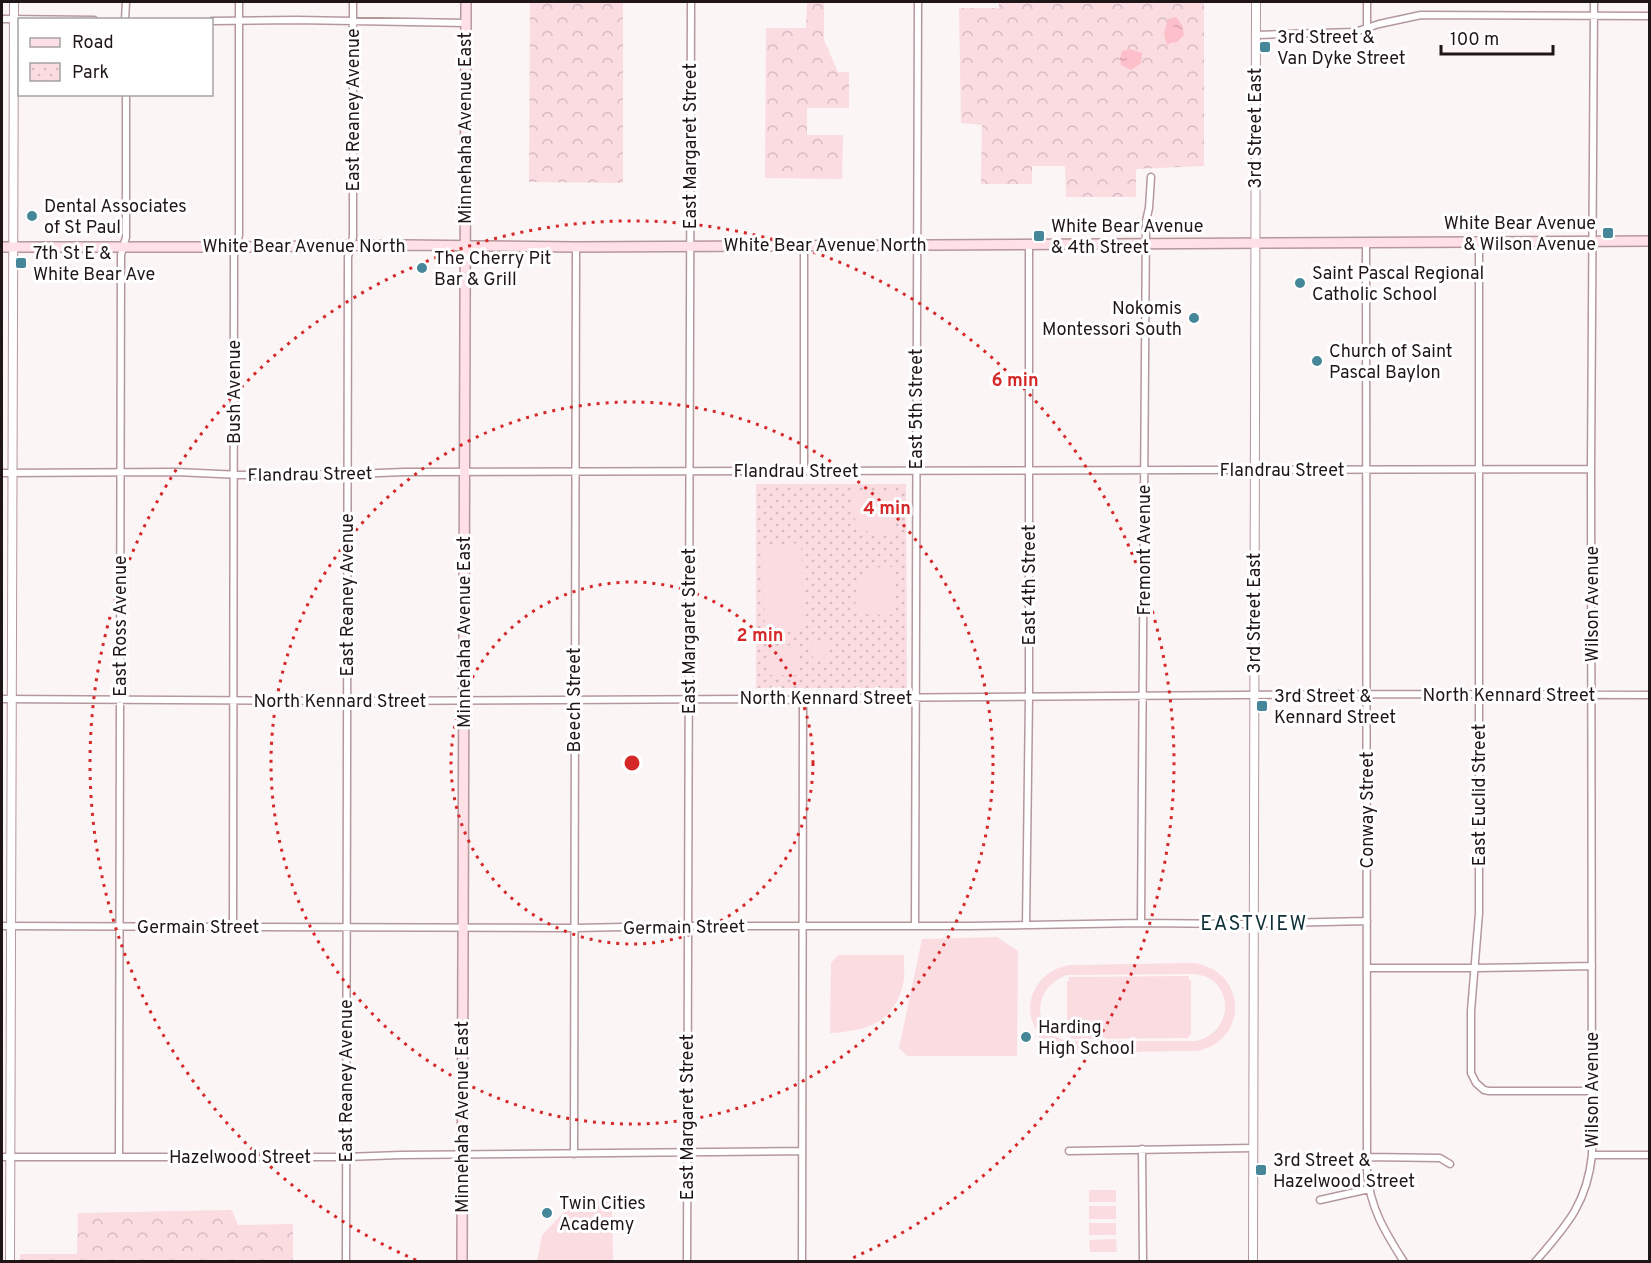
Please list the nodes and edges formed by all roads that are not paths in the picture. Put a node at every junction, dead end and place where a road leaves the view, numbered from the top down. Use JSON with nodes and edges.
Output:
{"nodes":[{"id":1,"x":14,"y":2,"type":"edge"},
{"id":2,"x":126,"y":2,"type":"edge"},
{"id":3,"x":239,"y":2,"type":"edge"},
{"id":4,"x":353,"y":2,"type":"edge"},
{"id":5,"x":466,"y":2,"type":"edge"},
{"id":6,"x":691,"y":2,"type":"edge"},
{"id":7,"x":918,"y":2,"type":"edge"},
{"id":8,"x":1256,"y":2,"type":"edge"},
{"id":9,"x":1367,"y":2,"type":"edge"},
{"id":10,"x":1594,"y":2,"type":"edge"},
{"id":11,"x":1593,"y":15,"type":"junction"},
{"id":12,"x":1650,"y":16,"type":"edge"},
{"id":13,"x":125,"y":18,"type":"edge"},
{"id":14,"x":2,"y":19,"type":"edge"},
{"id":15,"x":14,"y":19,"type":"junction"},
{"id":16,"x":18,"y":19,"type":"edge"},
{"id":17,"x":213,"y":21,"type":"edge"},
{"id":18,"x":239,"y":21,"type":"junction"},
{"id":19,"x":353,"y":22,"type":"junction"},
{"id":20,"x":466,"y":23,"type":"junction"},
{"id":21,"x":1367,"y":28,"type":"junction"},
{"id":22,"x":1256,"y":35,"type":"junction"},
{"id":23,"x":126,"y":96,"type":"edge"},
{"id":24,"x":1151,"y":177,"type":"dead end"},
{"id":25,"x":1592,"y":241,"type":"junction"},
{"id":26,"x":1650,"y":241,"type":"edge"},
{"id":27,"x":1366,"y":242,"type":"junction"},
{"id":28,"x":1479,"y":242,"type":"junction"},
{"id":29,"x":1255,"y":243,"type":"junction"},
{"id":30,"x":1146,"y":244,"type":"junction"},
{"id":31,"x":804,"y":245,"type":"junction"},
{"id":32,"x":917,"y":245,"type":"junction"},
{"id":33,"x":1029,"y":245,"type":"junction"},
{"id":34,"x":124,"y":246,"type":"junction"},
{"id":35,"x":350,"y":246,"type":"junction"},
{"id":36,"x":690,"y":246,"type":"junction"},
{"id":37,"x":2,"y":247,"type":"edge"},
{"id":38,"x":12,"y":247,"type":"junction"},
{"id":39,"x":237,"y":247,"type":"junction"},
{"id":40,"x":465,"y":247,"type":"junction"},
{"id":41,"x":576,"y":247,"type":"junction"},
{"id":42,"x":1366,"y":469,"type":"junction"},
{"id":43,"x":1479,"y":469,"type":"junction"},
{"id":44,"x":1591,"y":469,"type":"junction"},
{"id":45,"x":1029,"y":470,"type":"junction"},
{"id":46,"x":1144,"y":470,"type":"junction"},
{"id":47,"x":1255,"y":470,"type":"junction"},
{"id":48,"x":575,"y":471,"type":"junction"},
{"id":49,"x":690,"y":471,"type":"junction"},
{"id":50,"x":804,"y":471,"type":"junction"},
{"id":51,"x":916,"y":471,"type":"junction"},
{"id":52,"x":121,"y":472,"type":"junction"},
{"id":53,"x":464,"y":472,"type":"junction"},
{"id":54,"x":2,"y":473,"type":"edge"},
{"id":55,"x":12,"y":473,"type":"junction"},
{"id":56,"x":234,"y":474,"type":"junction"},
{"id":57,"x":347,"y":474,"type":"junction"},
{"id":58,"x":1367,"y":694,"type":"junction"},
{"id":59,"x":1479,"y":695,"type":"junction"},
{"id":60,"x":1592,"y":695,"type":"junction"},
{"id":61,"x":1650,"y":695,"type":"edge"},
{"id":62,"x":1143,"y":696,"type":"junction"},
{"id":63,"x":1254,"y":696,"type":"junction"},
{"id":64,"x":1029,"y":697,"type":"junction"},
{"id":65,"x":915,"y":698,"type":"junction"},
{"id":66,"x":2,"y":699,"type":"edge"},
{"id":67,"x":12,"y":699,"type":"junction"},
{"id":68,"x":120,"y":700,"type":"junction"},
{"id":69,"x":234,"y":700,"type":"junction"},
{"id":70,"x":574,"y":700,"type":"junction"},
{"id":71,"x":688,"y":700,"type":"junction"},
{"id":72,"x":803,"y":700,"type":"junction"},
{"id":73,"x":347,"y":701,"type":"junction"},
{"id":74,"x":464,"y":701,"type":"junction"},
{"id":75,"x":1366,"y":921,"type":"junction"},
{"id":76,"x":1141,"y":923,"type":"junction"},
{"id":77,"x":1254,"y":923,"type":"junction"},
{"id":78,"x":915,"y":925,"type":"junction"},
{"id":79,"x":2,"y":926,"type":"edge"},
{"id":80,"x":11,"y":926,"type":"junction"},
{"id":81,"x":802,"y":926,"type":"junction"},
{"id":82,"x":1026,"y":926,"type":"junction"},
{"id":83,"x":119,"y":927,"type":"junction"},
{"id":84,"x":233,"y":927,"type":"junction"},
{"id":85,"x":347,"y":927,"type":"junction"},
{"id":86,"x":688,"y":927,"type":"junction"},
{"id":87,"x":462,"y":928,"type":"junction"},
{"id":88,"x":574,"y":928,"type":"junction"},
{"id":89,"x":1592,"y":966,"type":"junction"},
{"id":90,"x":1367,"y":968,"type":"junction"},
{"id":91,"x":1475,"y":968,"type":"junction"},
{"id":92,"x":1592,"y":1092,"type":"junction"},
{"id":93,"x":1143,"y":1149,"type":"junction"},
{"id":94,"x":1253,"y":1149,"type":"junction"},
{"id":95,"x":802,"y":1151,"type":"junction"},
{"id":96,"x":1069,"y":1151,"type":"dead end"},
{"id":97,"x":687,"y":1152,"type":"junction"},
{"id":98,"x":574,"y":1154,"type":"junction"},
{"id":99,"x":462,"y":1155,"type":"junction"},
{"id":100,"x":1592,"y":1155,"type":"junction"},
{"id":101,"x":1650,"y":1155,"type":"edge"},
{"id":102,"x":6,"y":1157,"type":"edge"},
{"id":103,"x":119,"y":1157,"type":"junction"},
{"id":104,"x":345,"y":1157,"type":"junction"},
{"id":105,"x":1368,"y":1157,"type":"junction"},
{"id":106,"x":1450,"y":1164,"type":"dead end"},
{"id":107,"x":1369,"y":1189,"type":"junction"},
{"id":108,"x":1320,"y":1200,"type":"dead end"},
{"id":109,"x":10,"y":1262,"type":"edge"},
{"id":110,"x":346,"y":1262,"type":"edge"},
{"id":111,"x":462,"y":1262,"type":"edge"},
{"id":112,"x":687,"y":1262,"type":"edge"},
{"id":113,"x":802,"y":1262,"type":"edge"},
{"id":114,"x":1143,"y":1262,"type":"edge"},
{"id":115,"x":1253,"y":1262,"type":"edge"},
{"id":116,"x":1404,"y":1262,"type":"edge"},
{"id":117,"x":1535,"y":1262,"type":"edge"}],
"edges":[{"from":1,"to":15,"type":"street"},
{"from":2,"to":13,"type":"street"},
{"from":3,"to":18,"type":"street","name":"Bush Avenue"},
{"from":4,"to":19,"type":"street","name":"East Reaney Avenue"},
{"from":5,"to":20,"type":"main road","name":"Minnehaha Avenue East"},
{"from":6,"to":36,"type":"street","name":"East Margaret Street"},
{"from":7,"to":32,"type":"street","name":"East 5th Street"},
{"from":8,"to":22,"type":"street","name":"3rd Street East"},
{"from":9,"to":21,"type":"street"},
{"from":10,"to":11,"type":"street","name":"Wilson Avenue"},
{"from":11,"to":12,"type":"street"},
{"from":11,"to":21,"type":"street"},
{"from":11,"to":25,"type":"street","name":"Wilson Avenue"},
{"from":14,"to":15,"type":"street"},
{"from":15,"to":16,"type":"street"},
{"from":15,"to":38,"type":"street"},
{"from":17,"to":18,"type":"street"},
{"from":18,"to":19,"type":"street"},
{"from":18,"to":39,"type":"street","name":"Bush Avenue"},
{"from":19,"to":20,"type":"street"},
{"from":19,"to":35,"type":"street","name":"East Reaney Avenue"},
{"from":20,"to":40,"type":"main road","name":"Minnehaha Avenue East"},
{"from":21,"to":22,"type":"street"},
{"from":22,"to":29,"type":"street","name":"3rd Street East"},
{"from":23,"to":34,"type":"street","name":"East Ross Avenue"},
{"from":24,"to":30,"type":"street","name":"Fremont Avenue"},
{"from":25,"to":26,"type":"main road","name":"White Bear Avenue North"},
{"from":25,"to":28,"type":"main road","name":"White Bear Avenue North"},
{"from":25,"to":44,"type":"street","name":"Wilson Avenue"},
{"from":27,"to":28,"type":"main road","name":"White Bear Avenue North"},
{"from":27,"to":29,"type":"main road","name":"White Bear Avenue North"},
{"from":27,"to":42,"type":"street","name":"Conway Street"},
{"from":28,"to":43,"type":"street","name":"East Euclid Street"},
{"from":29,"to":30,"type":"main road","name":"White Bear Avenue North"},
{"from":29,"to":47,"type":"street","name":"3rd Street East"},
{"from":30,"to":33,"type":"main road","name":"White Bear Avenue North"},
{"from":30,"to":46,"type":"street","name":"Fremont Avenue"},
{"from":31,"to":32,"type":"main road","name":"White Bear Avenue North"},
{"from":31,"to":36,"type":"main road","name":"White Bear Avenue North"},
{"from":31,"to":50,"type":"street"},
{"from":32,"to":33,"type":"main road","name":"White Bear Avenue North"},
{"from":32,"to":51,"type":"street","name":"East 5th Street"},
{"from":33,"to":45,"type":"street","name":"East 4th Street"},
{"from":34,"to":38,"type":"main road","name":"White Bear Avenue North"},
{"from":34,"to":39,"type":"main road","name":"White Bear Avenue North"},
{"from":34,"to":52,"type":"street","name":"East Ross Avenue"},
{"from":35,"to":39,"type":"main road","name":"White Bear Avenue North"},
{"from":35,"to":40,"type":"main road","name":"White Bear Avenue North"},
{"from":35,"to":57,"type":"street","name":"East Reaney Avenue"},
{"from":36,"to":41,"type":"main road","name":"White Bear Avenue North"},
{"from":36,"to":49,"type":"street","name":"East Margaret Street"},
{"from":37,"to":38,"type":"main road","name":"White Bear Avenue North"},
{"from":38,"to":55,"type":"street"},
{"from":39,"to":56,"type":"street","name":"Bush Avenue"},
{"from":40,"to":41,"type":"main road","name":"White Bear Avenue North"},
{"from":40,"to":53,"type":"main road","name":"Minnehaha Avenue East"},
{"from":41,"to":48,"type":"street","name":"Beech Street"},
{"from":42,"to":43,"type":"street","name":"Flandrau Street"},
{"from":42,"to":47,"type":"street","name":"Flandrau Street"},
{"from":42,"to":58,"type":"street","name":"Conway Street"},
{"from":43,"to":44,"type":"street","name":"Flandrau Street"},
{"from":43,"to":59,"type":"street","name":"East Euclid Street"},
{"from":44,"to":60,"type":"street","name":"Wilson Avenue"},
{"from":45,"to":46,"type":"street","name":"Flandrau Street"},
{"from":45,"to":51,"type":"street","name":"Flandrau Street"},
{"from":45,"to":64,"type":"street","name":"East 4th Street"},
{"from":46,"to":47,"type":"street","name":"Flandrau Street"},
{"from":46,"to":62,"type":"street","name":"Fremont Avenue"},
{"from":47,"to":63,"type":"street","name":"3rd Street East"},
{"from":48,"to":49,"type":"street","name":"Flandrau Street"},
{"from":48,"to":53,"type":"street","name":"Flandrau Street"},
{"from":48,"to":70,"type":"street","name":"Beech Street"},
{"from":49,"to":50,"type":"street","name":"Flandrau Street"},
{"from":49,"to":71,"type":"street","name":"East Margaret Street"},
{"from":50,"to":51,"type":"street","name":"Flandrau Street"},
{"from":51,"to":65,"type":"street","name":"East 5th Street"},
{"from":52,"to":55,"type":"street","name":"Flandrau Street"},
{"from":52,"to":56,"type":"street","name":"Flandrau Street"},
{"from":52,"to":68,"type":"street","name":"East Ross Avenue"},
{"from":53,"to":57,"type":"street","name":"Flandrau Street"},
{"from":53,"to":74,"type":"main road","name":"Minnehaha Avenue East"},
{"from":54,"to":55,"type":"street","name":"Flandrau Street"},
{"from":55,"to":67,"type":"street"},
{"from":56,"to":57,"type":"street","name":"Flandrau Street"},
{"from":56,"to":69,"type":"street","name":"Bush Avenue"},
{"from":57,"to":73,"type":"street","name":"East Reaney Avenue"},
{"from":58,"to":59,"type":"street","name":"North Kennard Street"},
{"from":58,"to":63,"type":"street","name":"North Kennard Street"},
{"from":58,"to":75,"type":"street","name":"Conway Street"},
{"from":59,"to":60,"type":"street","name":"North Kennard Street"},
{"from":59,"to":91,"type":"street","name":"East Euclid Street"},
{"from":60,"to":61,"type":"street","name":"North Kennard Street"},
{"from":60,"to":89,"type":"street","name":"Wilson Avenue"},
{"from":62,"to":63,"type":"street","name":"North Kennard Street"},
{"from":62,"to":64,"type":"street","name":"North Kennard Street"},
{"from":62,"to":76,"type":"street","name":"Fremont Avenue"},
{"from":63,"to":77,"type":"street","name":"3rd Street East"},
{"from":64,"to":65,"type":"street","name":"North Kennard Street"},
{"from":64,"to":82,"type":"street","name":"East 4th Street"},
{"from":65,"to":72,"type":"street","name":"North Kennard Street"},
{"from":65,"to":78,"type":"street","name":"East 5th Street"},
{"from":66,"to":67,"type":"street","name":"North Kennard Street"},
{"from":67,"to":68,"type":"street","name":"North Kennard Street"},
{"from":67,"to":80,"type":"street"},
{"from":68,"to":69,"type":"street","name":"North Kennard Street"},
{"from":68,"to":83,"type":"street","name":"East Ross Avenue"},
{"from":69,"to":73,"type":"street","name":"North Kennard Street"},
{"from":69,"to":84,"type":"street","name":"Bush Avenue"},
{"from":70,"to":71,"type":"street","name":"North Kennard Street"},
{"from":70,"to":74,"type":"street","name":"North Kennard Street"},
{"from":70,"to":88,"type":"street","name":"Beech Street"},
{"from":71,"to":72,"type":"street","name":"North Kennard Street"},
{"from":71,"to":86,"type":"street","name":"East Margaret Street"},
{"from":72,"to":81,"type":"street"},
{"from":73,"to":74,"type":"street","name":"North Kennard Street"},
{"from":73,"to":85,"type":"street","name":"East Reaney Avenue"},
{"from":74,"to":87,"type":"main road","name":"Minnehaha Avenue East"},
{"from":75,"to":77,"type":"street","name":"Germain Street"},
{"from":75,"to":90,"type":"street","name":"Conway Street"},
{"from":76,"to":77,"type":"street","name":"Germain Street"},
{"from":76,"to":82,"type":"street","name":"Germain Street"},
{"from":77,"to":94,"type":"street","name":"3rd Street East"},
{"from":78,"to":81,"type":"street","name":"Germain Street"},
{"from":78,"to":82,"type":"street","name":"Germain Street"},
{"from":79,"to":80,"type":"street","name":"Germain Street"},
{"from":80,"to":83,"type":"street","name":"Germain Street"},
{"from":80,"to":102,"type":"street"},
{"from":81,"to":86,"type":"street","name":"Germain Street"},
{"from":81,"to":95,"type":"street"},
{"from":83,"to":84,"type":"street","name":"Germain Street"},
{"from":83,"to":103,"type":"street","name":"East Ross Avenue"},
{"from":84,"to":85,"type":"street","name":"Germain Street"},
{"from":85,"to":87,"type":"street","name":"Germain Street"},
{"from":85,"to":104,"type":"street","name":"East Reaney Avenue"},
{"from":86,"to":88,"type":"street","name":"Germain Street"},
{"from":86,"to":97,"type":"street","name":"East Margaret Street"},
{"from":87,"to":88,"type":"street","name":"Germain Street"},
{"from":87,"to":99,"type":"main road","name":"Minnehaha Avenue East"},
{"from":88,"to":98,"type":"street","name":"Beech Street"},
{"from":89,"to":91,"type":"street"},
{"from":89,"to":92,"type":"street","name":"Wilson Avenue"},
{"from":90,"to":91,"type":"street"},
{"from":90,"to":105,"type":"street","name":"Conway Street"},
{"from":91,"to":92,"type":"street","name":"East Euclid Street"},
{"from":92,"to":100,"type":"street","name":"Wilson Avenue"},
{"from":93,"to":94,"type":"street"},
{"from":93,"to":96,"type":"street"},
{"from":93,"to":114,"type":"street"},
{"from":94,"to":115,"type":"street","name":"3rd Street East"},
{"from":95,"to":97,"type":"street","name":"Hazelwood Street"},
{"from":95,"to":113,"type":"street"},
{"from":97,"to":98,"type":"street","name":"Hazelwood Street"},
{"from":97,"to":112,"type":"street","name":"East Margaret Street"},
{"from":98,"to":99,"type":"street","name":"Hazelwood Street"},
{"from":99,"to":104,"type":"street","name":"Hazelwood Street"},
{"from":99,"to":111,"type":"main road","name":"Minnehaha Avenue East"},
{"from":100,"to":101,"type":"street"},
{"from":100,"to":117,"type":"street","name":"Wilson Avenue"},
{"from":102,"to":103,"type":"street","name":"Hazelwood Street"},
{"from":102,"to":109,"type":"street"},
{"from":103,"to":104,"type":"street","name":"Hazelwood Street"},
{"from":104,"to":110,"type":"street","name":"East Reaney Avenue"},
{"from":105,"to":106,"type":"street"},
{"from":105,"to":107,"type":"street","name":"Conway Street"},
{"from":107,"to":108,"type":"street"},
{"from":107,"to":116,"type":"street","name":"Conway Street"}]}
